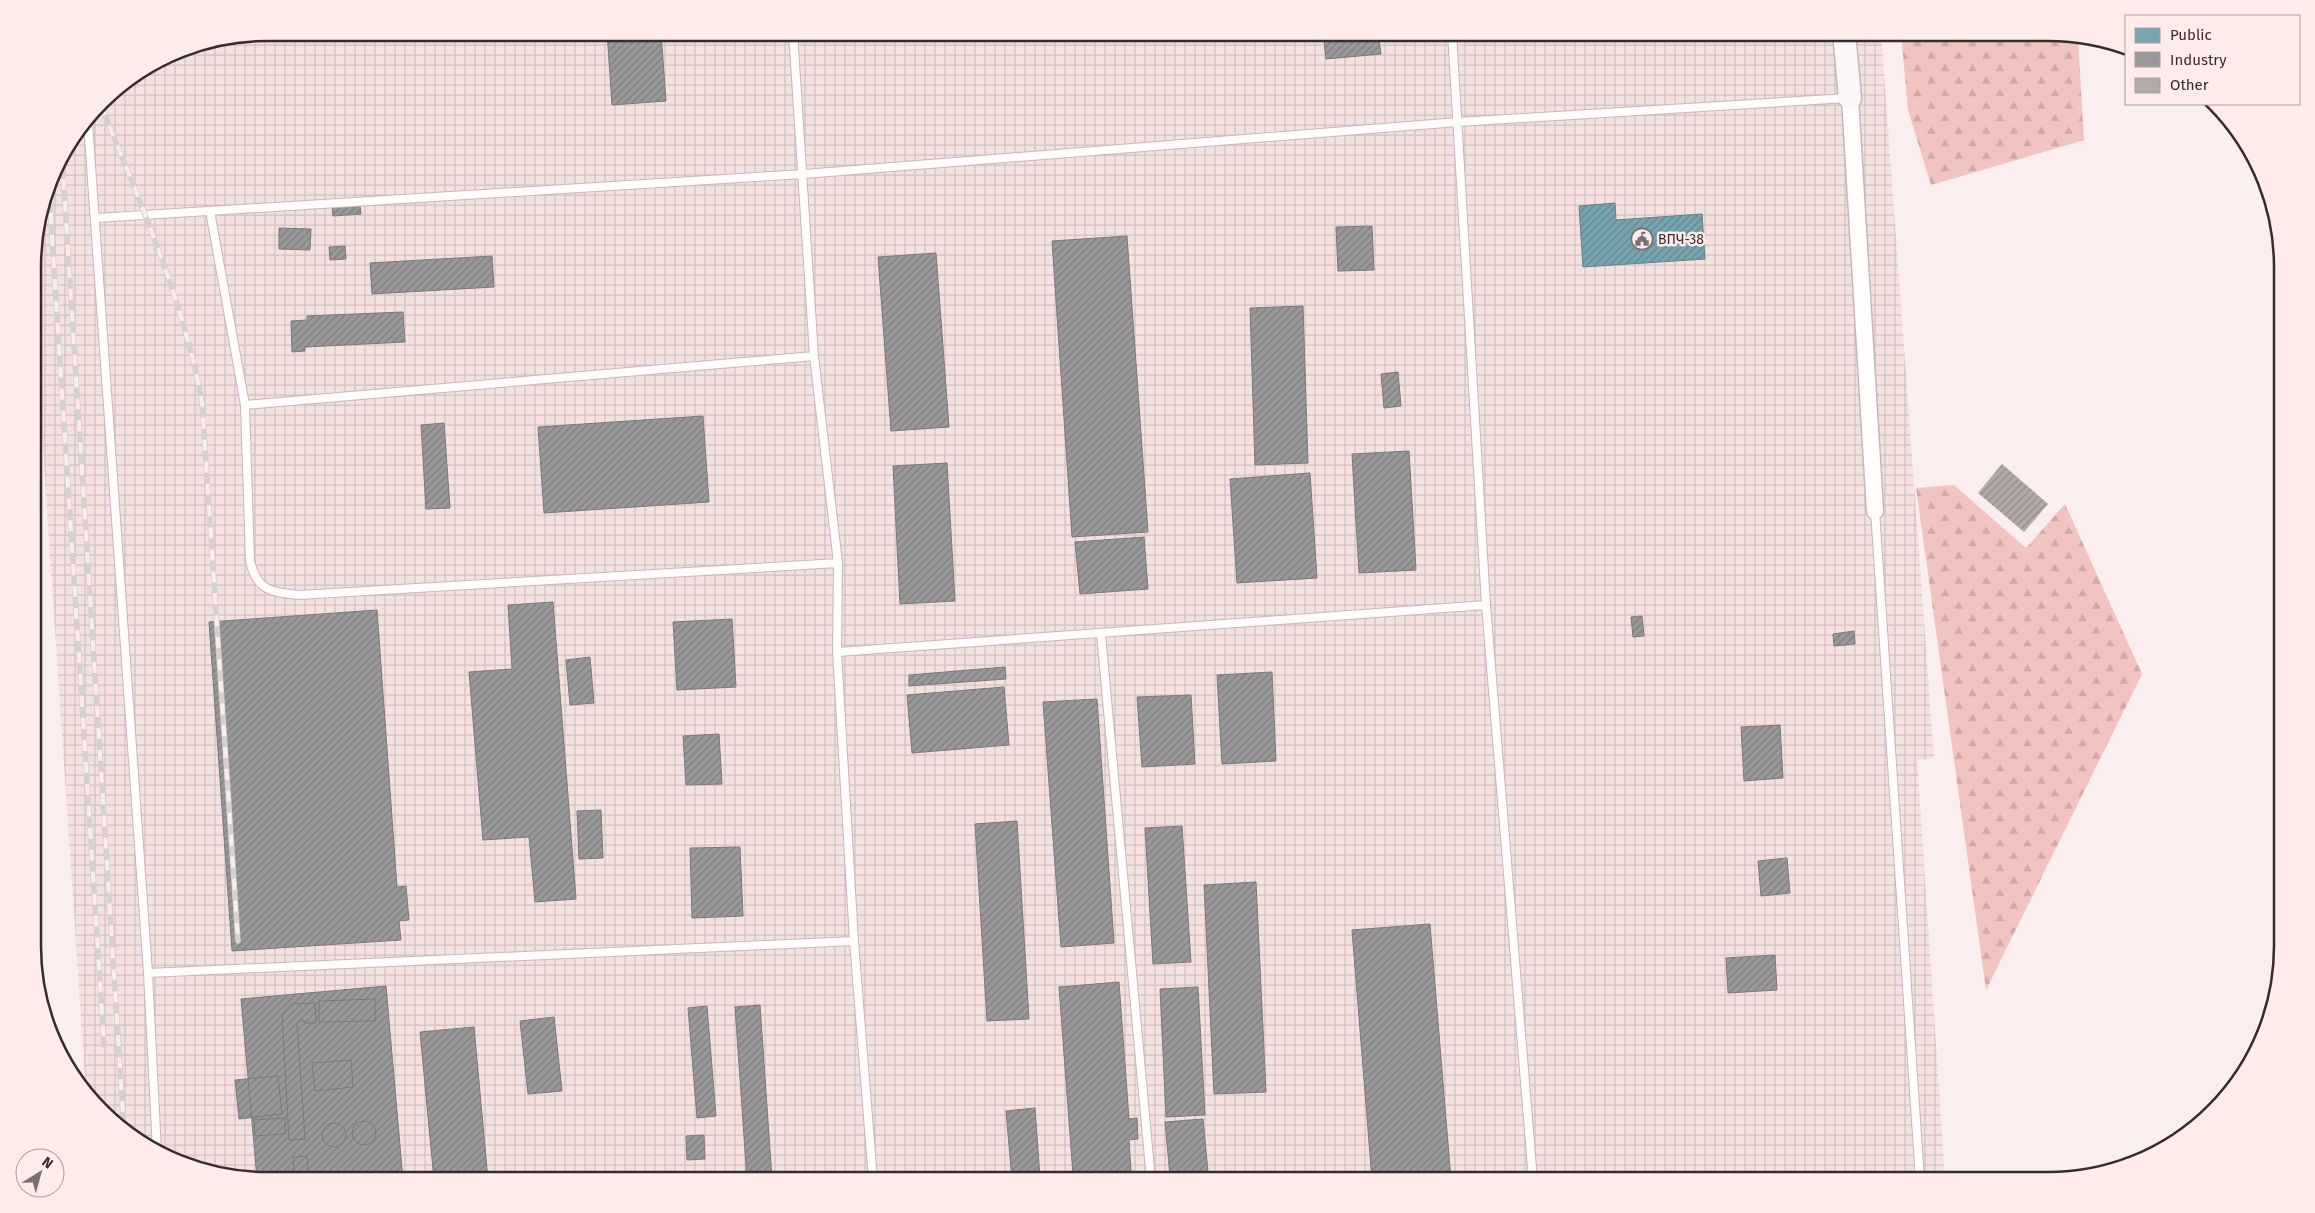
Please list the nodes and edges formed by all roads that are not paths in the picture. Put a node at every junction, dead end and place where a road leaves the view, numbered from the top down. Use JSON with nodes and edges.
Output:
{"nodes":[{"id":1,"x":794,"y":41,"type":"edge"},
{"id":2,"x":1453,"y":41,"type":"edge"},
{"id":3,"x":1845,"y":41,"type":"edge"},
{"id":4,"x":1850,"y":98,"type":"junction"},
{"id":5,"x":1458,"y":122,"type":"junction"},
{"id":6,"x":89,"y":129,"type":"edge"},
{"id":7,"x":804,"y":174,"type":"junction"},
{"id":8,"x":210,"y":211,"type":"junction"},
{"id":9,"x":96,"y":218,"type":"junction"},
{"id":10,"x":814,"y":356,"type":"junction"},
{"id":11,"x":245,"y":405,"type":"junction"},
{"id":12,"x":1875,"y":510,"type":"joint"},
{"id":13,"x":838,"y":563,"type":"junction"},
{"id":14,"x":1486,"y":605,"type":"junction"},
{"id":15,"x":1101,"y":634,"type":"junction"},
{"id":16,"x":837,"y":652,"type":"junction"},
{"id":17,"x":854,"y":941,"type":"junction"},
{"id":18,"x":148,"y":973,"type":"junction"},
{"id":19,"x":157,"y":1142,"type":"edge"},
{"id":20,"x":872,"y":1172,"type":"edge"},
{"id":21,"x":1150,"y":1172,"type":"edge"},
{"id":22,"x":1532,"y":1172,"type":"edge"},
{"id":23,"x":1919,"y":1172,"type":"edge"}],
"edges":[{"from":1,"to":7,"type":"lane"},
{"from":2,"to":5,"type":"lane"},
{"from":3,"to":4,"type":"street"},
{"from":4,"to":5,"type":"lane"},
{"from":4,"to":12,"type":"street"},
{"from":5,"to":7,"type":"lane"},
{"from":5,"to":14,"type":"lane"},
{"from":6,"to":9,"type":"lane"},
{"from":7,"to":8,"type":"lane"},
{"from":7,"to":10,"type":"lane"},
{"from":8,"to":9,"type":"lane"},
{"from":8,"to":11,"type":"lane"},
{"from":9,"to":18,"type":"lane"},
{"from":10,"to":11,"type":"lane"},
{"from":10,"to":13,"type":"lane"},
{"from":11,"to":13,"type":"lane"},
{"from":12,"to":23,"type":"lane"},
{"from":13,"to":16,"type":"lane"},
{"from":14,"to":15,"type":"lane"},
{"from":14,"to":22,"type":"lane"},
{"from":15,"to":16,"type":"lane"},
{"from":15,"to":21,"type":"lane"},
{"from":16,"to":17,"type":"lane"},
{"from":17,"to":18,"type":"lane"},
{"from":17,"to":20,"type":"lane"},
{"from":18,"to":19,"type":"lane"}]}
